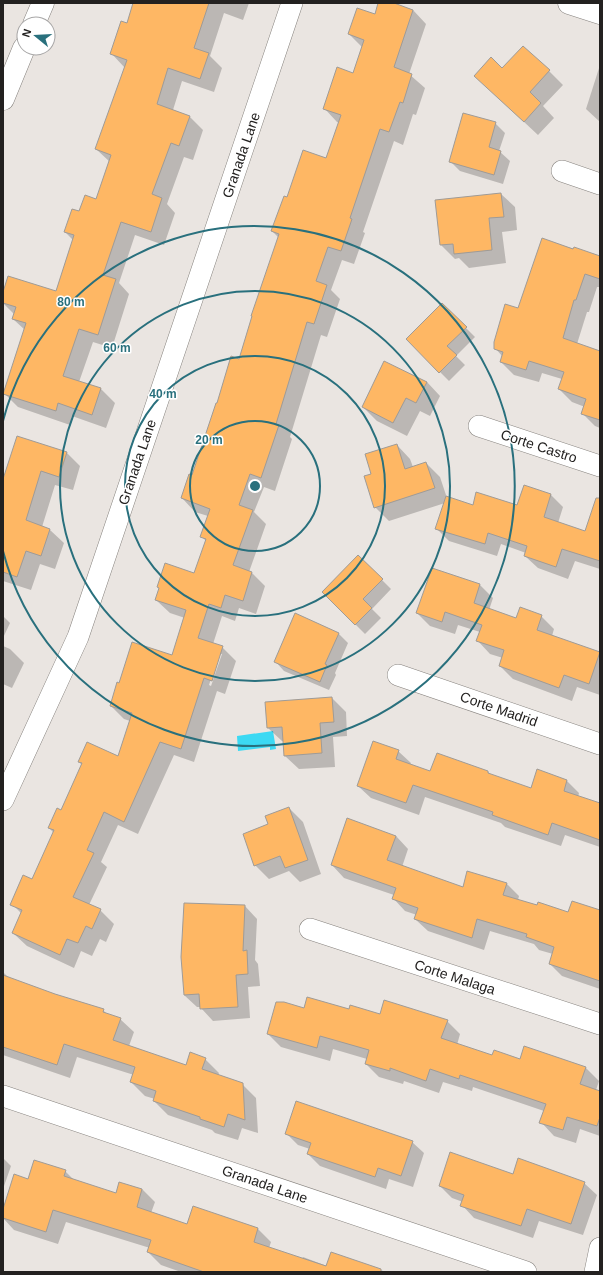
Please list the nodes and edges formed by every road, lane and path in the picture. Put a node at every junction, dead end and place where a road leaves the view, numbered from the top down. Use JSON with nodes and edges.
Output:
{"nodes":[{"id":1,"x":43,"y":3,"type":"edge"},
{"id":2,"x":292,"y":3,"type":"edge"},
{"id":3,"x":569,"y":3,"type":"edge"},
{"id":4,"x":600,"y":13,"type":"edge"},
{"id":5,"x":37,"y":16,"type":"edge"},
{"id":6,"x":21,"y":56,"type":"edge"},
{"id":7,"x":3,"y":99,"type":"edge"},
{"id":8,"x":562,"y":172,"type":"dead end"},
{"id":9,"x":600,"y":184,"type":"edge"},
{"id":10,"x":479,"y":426,"type":"dead end"},
{"id":11,"x":600,"y":466,"type":"edge"},
{"id":12,"x":398,"y":675,"type":"dead end"},
{"id":13,"x":600,"y":744,"type":"edge"},
{"id":14,"x":3,"y":800,"type":"edge"},
{"id":15,"x":310,"y":929,"type":"dead end"},
{"id":16,"x":600,"y":1024,"type":"edge"},
{"id":17,"x":3,"y":1096,"type":"edge"},
{"id":18,"x":600,"y":1248,"type":"edge"},
{"id":19,"x":526,"y":1272,"type":"edge"},
{"id":20,"x":595,"y":1272,"type":"edge"}],
"edges":[{"from":1,"to":5,"type":"street"},
{"from":2,"to":14,"type":"street","name":"Granada Lane"},
{"from":3,"to":4,"type":"street"},
{"from":6,"to":7,"type":"street"},
{"from":8,"to":9,"type":"street"},
{"from":10,"to":11,"type":"street","name":"Corte Castro"},
{"from":12,"to":13,"type":"street","name":"Corte Madrid"},
{"from":15,"to":16,"type":"street","name":"Corte Malaga"},
{"from":17,"to":19,"type":"street","name":"Granada Lane"},
{"from":18,"to":20,"type":"street"}]}
